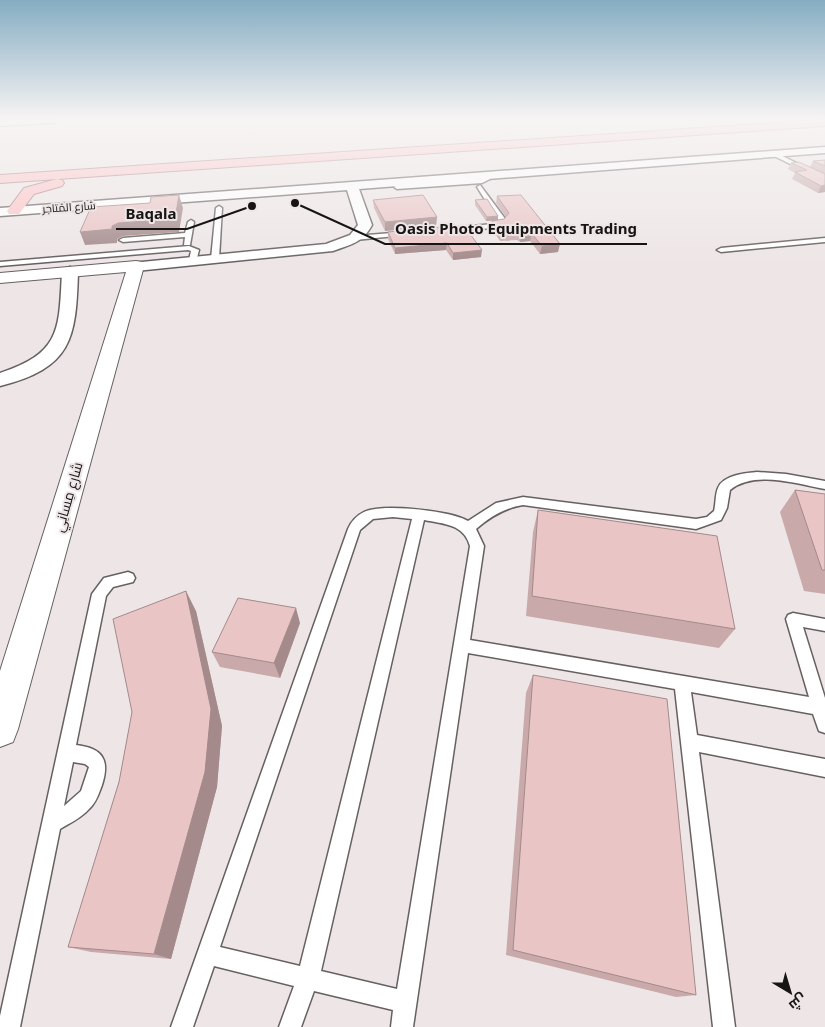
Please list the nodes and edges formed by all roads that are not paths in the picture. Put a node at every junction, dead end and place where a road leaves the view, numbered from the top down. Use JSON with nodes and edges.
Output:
{"nodes":[{"id":1,"x":168,"y":168,"type":"edge"},
{"id":2,"x":246,"y":168,"type":"edge"},
{"id":3,"x":582,"y":168,"type":"edge"},
{"id":4,"x":802,"y":168,"type":"edge"},
{"id":5,"x":0,"y":179,"type":"edge"},
{"id":6,"x":825,"y":179,"type":"edge"},
{"id":7,"x":396,"y":184,"type":"junction"},
{"id":8,"x":352,"y":185,"type":"junction"},
{"id":9,"x":480,"y":187,"type":"dead end"},
{"id":10,"x":0,"y":188,"type":"edge"},
{"id":11,"x":401,"y":194,"type":"dead end"},
{"id":12,"x":219,"y":208,"type":"dead end"},
{"id":13,"x":5,"y":211,"type":"edge"},
{"id":14,"x":191,"y":222,"type":"dead end"},
{"id":15,"x":436,"y":232,"type":"edge"},
{"id":16,"x":416,"y":233,"type":"edge"},
{"id":17,"x":189,"y":234,"type":"junction"},
{"id":18,"x":355,"y":238,"type":"junction"},
{"id":19,"x":123,"y":240,"type":"dead end"},
{"id":20,"x":825,"y":240,"type":"edge"},
{"id":21,"x":721,"y":250,"type":"dead end"},
{"id":22,"x":190,"y":254,"type":"junction"},
{"id":23,"x":215,"y":258,"type":"junction"},
{"id":24,"x":0,"y":264,"type":"edge"},
{"id":25,"x":28,"y":265,"type":"junction"},
{"id":26,"x":136,"y":266,"type":"junction"},
{"id":27,"x":70,"y":272,"type":"junction"},
{"id":28,"x":0,"y":278,"type":"edge"},
{"id":29,"x":0,"y":380,"type":"edge"},
{"id":30,"x":825,"y":485,"type":"edge"},
{"id":31,"x":419,"y":516,"type":"junction"},
{"id":32,"x":469,"y":528,"type":"junction"},
{"id":33,"x":128,"y":578,"type":"dead end"},
{"id":34,"x":825,"y":624,"type":"edge"},
{"id":35,"x":462,"y":644,"type":"junction"},
{"id":36,"x":682,"y":683,"type":"junction"},
{"id":37,"x":820,"y":707,"type":"junction"},
{"id":38,"x":825,"y":725,"type":"edge"},
{"id":39,"x":1,"y":727,"type":"edge"},
{"id":40,"x":690,"y":742,"type":"junction"},
{"id":41,"x":66,"y":752,"type":"junction"},
{"id":42,"x":825,"y":768,"type":"edge"},
{"id":43,"x":50,"y":824,"type":"junction"},
{"id":44,"x":207,"y":954,"type":"junction"},
{"id":45,"x":308,"y":978,"type":"junction"},
{"id":46,"x":406,"y":1002,"type":"junction"},
{"id":47,"x":9,"y":1027,"type":"edge"},
{"id":48,"x":182,"y":1027,"type":"edge"},
{"id":49,"x":290,"y":1027,"type":"edge"},
{"id":50,"x":402,"y":1027,"type":"edge"},
{"id":51,"x":724,"y":1027,"type":"edge"}],
"edges":[{"from":1,"to":5,"type":"highway"},
{"from":2,"to":13,"type":"highway"},
{"from":3,"to":7,"type":"street","name":"شارع المُتاجر"},
{"from":4,"to":6,"type":"lane"},
{"from":7,"to":8,"type":"street","name":"شارع المُتاجر"},
{"from":7,"to":11,"type":"lane"},
{"from":8,"to":13,"type":"street","name":"شارع المُتاجر"},
{"from":8,"to":18,"type":"street"},
{"from":9,"to":15,"type":"lane"},
{"from":10,"to":13,"type":"highway"},
{"from":12,"to":23,"type":"lane"},
{"from":14,"to":17,"type":"lane"},
{"from":16,"to":18,"type":"lane"},
{"from":17,"to":19,"type":"lane"},
{"from":17,"to":22,"type":"lane"},
{"from":18,"to":23,"type":"street"},
{"from":20,"to":21,"type":"lane"},
{"from":22,"to":23,"type":"street"},
{"from":22,"to":25,"type":"lane"},
{"from":22,"to":26,"type":"street"},
{"from":24,"to":25,"type":"lane"},
{"from":25,"to":27,"type":"street"},
{"from":25,"to":28,"type":"street"},
{"from":26,"to":27,"type":"street"},
{"from":26,"to":39,"type":"street","name":"شارع مِسانِي"},
{"from":27,"to":29,"type":"street"},
{"from":30,"to":32,"type":"lane"},
{"from":31,"to":32,"type":"lane"},
{"from":31,"to":44,"type":"lane"},
{"from":31,"to":45,"type":"lane"},
{"from":32,"to":35,"type":"lane"},
{"from":33,"to":41,"type":"lane"},
{"from":34,"to":37,"type":"lane"},
{"from":35,"to":36,"type":"lane"},
{"from":35,"to":46,"type":"lane"},
{"from":36,"to":37,"type":"lane"},
{"from":36,"to":40,"type":"lane"},
{"from":37,"to":38,"type":"lane"},
{"from":40,"to":42,"type":"lane"},
{"from":40,"to":51,"type":"lane"},
{"from":41,"to":43,"type":"lane"},
{"from":41,"to":43,"type":"lane"},
{"from":43,"to":47,"type":"lane"},
{"from":44,"to":45,"type":"lane"},
{"from":44,"to":48,"type":"lane"},
{"from":45,"to":46,"type":"lane"},
{"from":45,"to":49,"type":"lane"},
{"from":46,"to":50,"type":"lane"}]}
